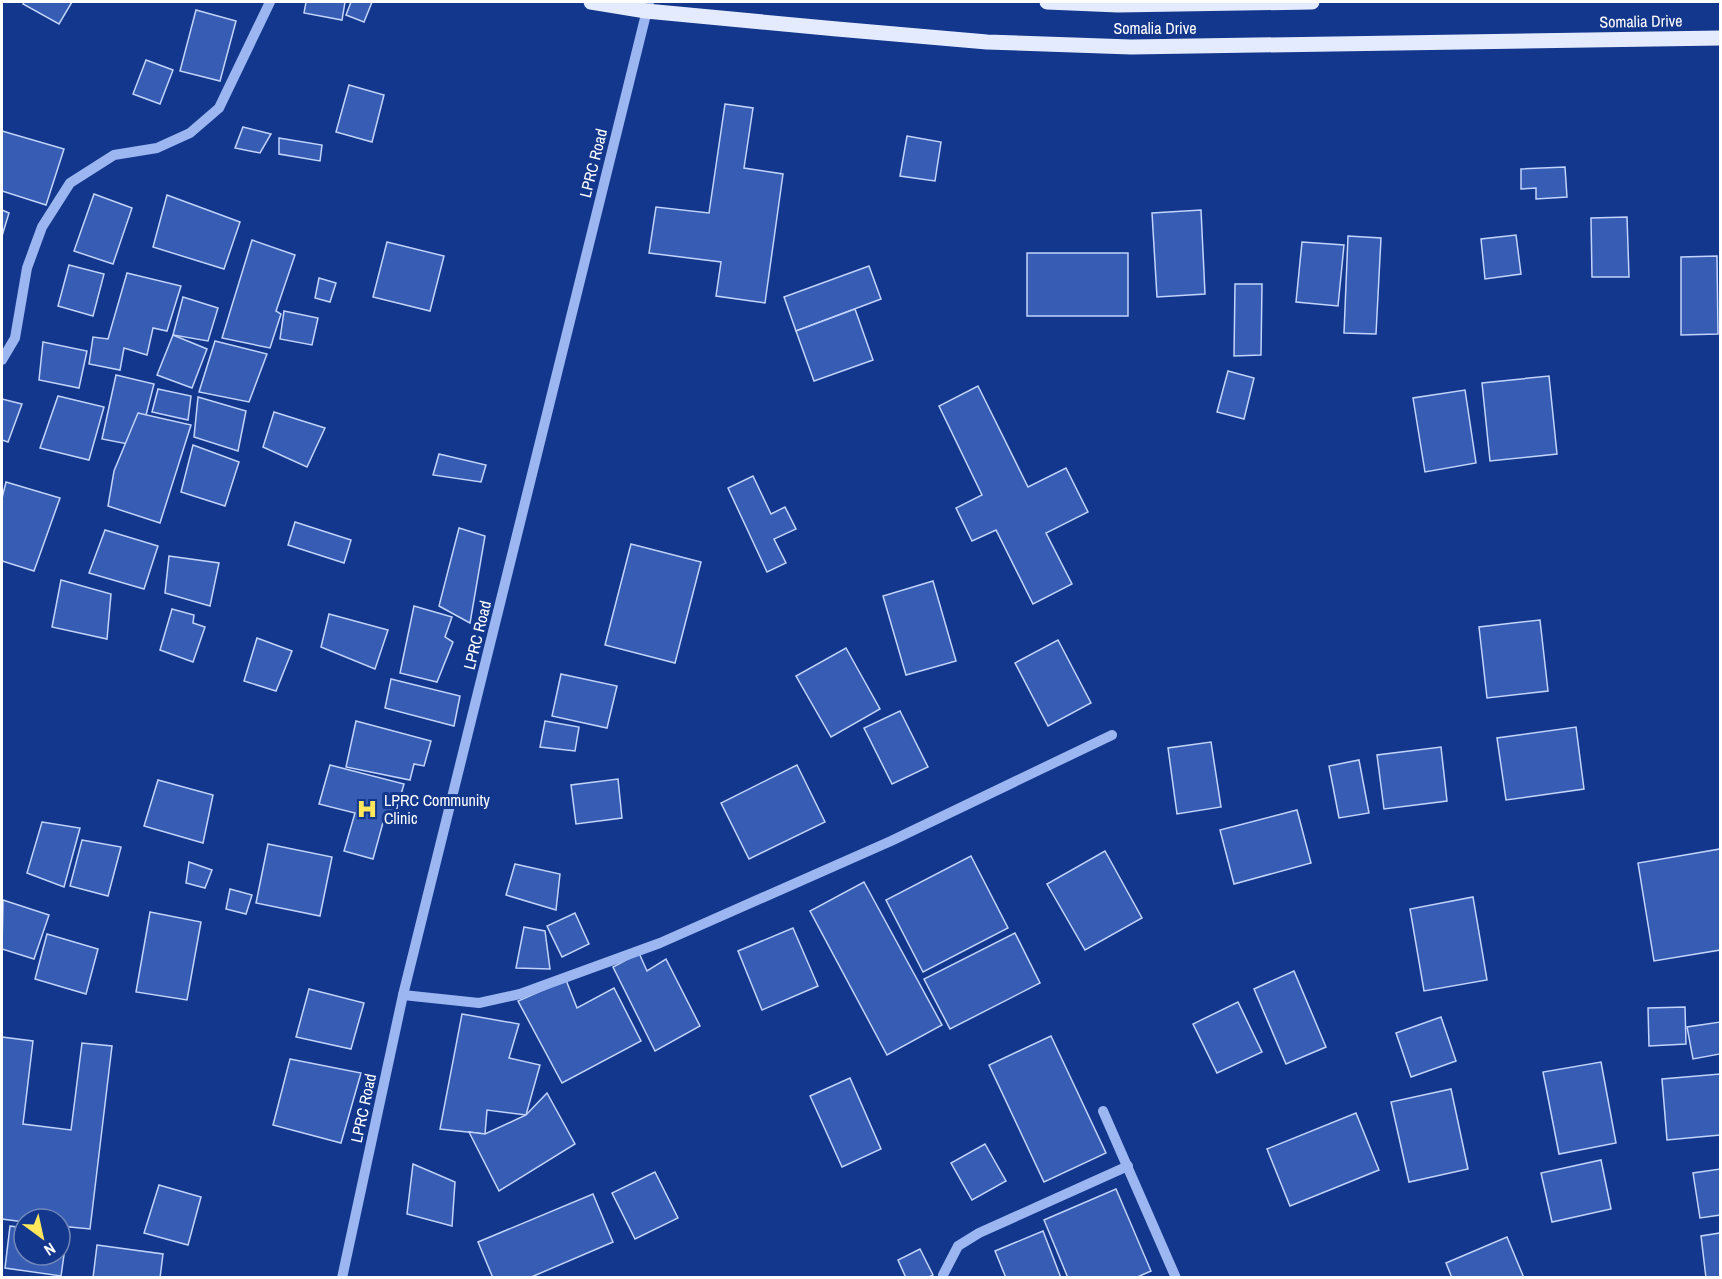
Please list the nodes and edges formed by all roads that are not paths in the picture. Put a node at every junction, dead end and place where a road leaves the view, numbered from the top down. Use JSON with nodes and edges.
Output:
{"nodes":[{"id":1,"x":270,"y":2,"type":"edge"},
{"id":2,"x":591,"y":2,"type":"edge"},
{"id":3,"x":1047,"y":2,"type":"edge"},
{"id":4,"x":1312,"y":2,"type":"edge"},
{"id":5,"x":647,"y":6,"type":"edge"},
{"id":6,"x":1720,"y":38,"type":"edge"},
{"id":7,"x":2,"y":360,"type":"edge"},
{"id":8,"x":1112,"y":735,"type":"dead end"},
{"id":9,"x":403,"y":995,"type":"junction"},
{"id":10,"x":1103,"y":1111,"type":"dead end"},
{"id":11,"x":1128,"y":1166,"type":"junction"},
{"id":12,"x":943,"y":1275,"type":"dead end"},
{"id":13,"x":342,"y":1278,"type":"edge"},
{"id":14,"x":1176,"y":1278,"type":"edge"}],
"edges":[{"from":1,"to":7,"type":"street"},
{"from":2,"to":5,"type":"main road","name":"Somalia Drive"},
{"from":3,"to":4,"type":"main road","name":"Somalia Drive"},
{"from":5,"to":6,"type":"main road","name":"Somalia Drive"},
{"from":5,"to":9,"type":"street","name":"LPRC Road"},
{"from":8,"to":9,"type":"street"},
{"from":9,"to":13,"type":"street","name":"LPRC Road"},
{"from":10,"to":11,"type":"street"},
{"from":11,"to":12,"type":"street"},
{"from":11,"to":14,"type":"street"}]}
